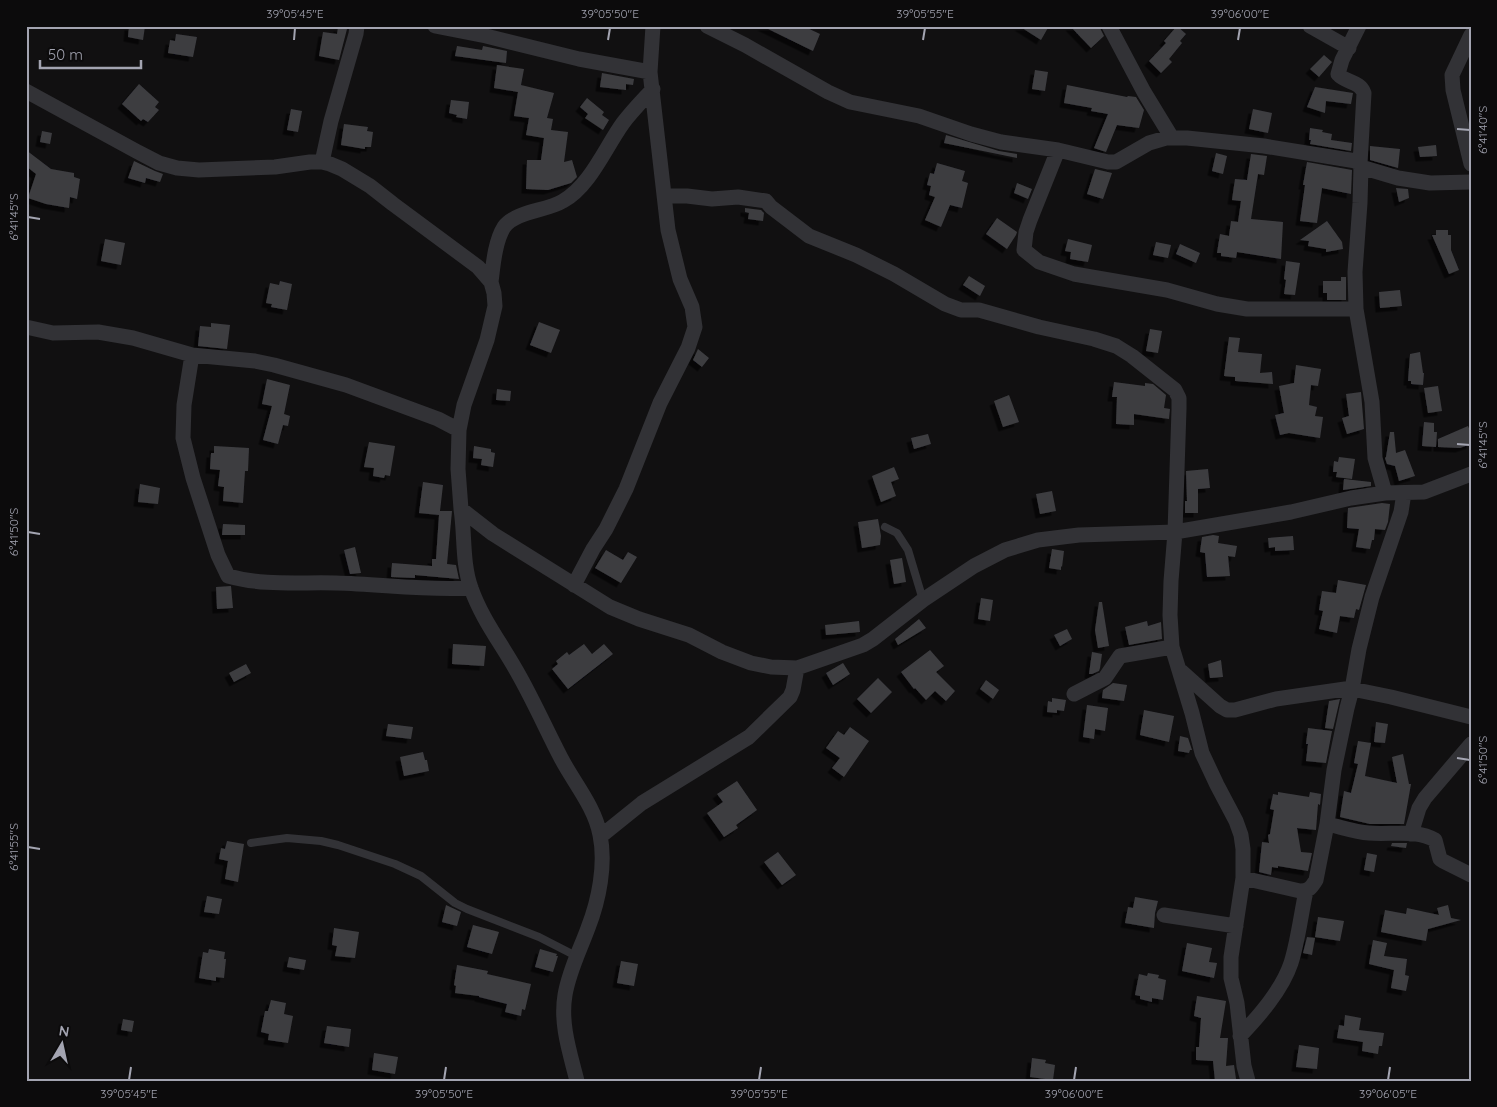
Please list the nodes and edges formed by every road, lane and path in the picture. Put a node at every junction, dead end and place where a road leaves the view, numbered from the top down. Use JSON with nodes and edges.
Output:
{"nodes":[{"id":1,"x":357,"y":26,"type":"edge"},
{"id":2,"x":435,"y":26,"type":"edge"},
{"id":3,"x":653,"y":26,"type":"edge"},
{"id":4,"x":707,"y":26,"type":"edge"},
{"id":5,"x":1109,"y":26,"type":"edge"},
{"id":6,"x":1310,"y":26,"type":"edge"},
{"id":7,"x":1359,"y":26,"type":"edge"},
{"id":8,"x":1471,"y":35,"type":"edge"},
{"id":9,"x":1349,"y":48,"type":"junction"},
{"id":10,"x":650,"y":72,"type":"junction"},
{"id":11,"x":653,"y":89,"type":"junction"},
{"id":12,"x":26,"y":91,"type":"edge"},
{"id":13,"x":1172,"y":138,"type":"junction"},
{"id":14,"x":1058,"y":150,"type":"junction"},
{"id":15,"x":322,"y":162,"type":"junction"},
{"id":16,"x":1471,"y":164,"type":"edge"},
{"id":17,"x":1360,"y":165,"type":"junction"},
{"id":18,"x":1471,"y":182,"type":"edge"},
{"id":19,"x":665,"y":196,"type":"junction"},
{"id":20,"x":491,"y":282,"type":"junction"},
{"id":21,"x":1356,"y":310,"type":"junction"},
{"id":22,"x":26,"y":327,"type":"edge"},
{"id":23,"x":192,"y":355,"type":"junction"},
{"id":24,"x":459,"y":430,"type":"junction"},
{"id":25,"x":1471,"y":474,"type":"edge"},
{"id":26,"x":1385,"y":493,"type":"junction"},
{"id":27,"x":1404,"y":493,"type":"junction"},
{"id":28,"x":462,"y":509,"type":"junction"},
{"id":29,"x":885,"y":527,"type":"dead end"},
{"id":30,"x":1175,"y":532,"type":"junction"},
{"id":31,"x":574,"y":585,"type":"junction"},
{"id":32,"x":471,"y":588,"type":"junction"},
{"id":33,"x":923,"y":600,"type":"junction"},
{"id":34,"x":1172,"y":647,"type":"junction"},
{"id":35,"x":797,"y":668,"type":"junction"},
{"id":36,"x":1180,"y":670,"type":"junction"},
{"id":37,"x":1352,"y":689,"type":"junction"},
{"id":38,"x":1074,"y":694,"type":"dead end"},
{"id":39,"x":1471,"y":717,"type":"edge"},
{"id":40,"x":1471,"y":744,"type":"edge"},
{"id":41,"x":1327,"y":824,"type":"junction"},
{"id":42,"x":1411,"y":834,"type":"junction"},
{"id":43,"x":601,"y":836,"type":"junction"},
{"id":44,"x":251,"y":843,"type":"dead end"},
{"id":45,"x":1471,"y":875,"type":"edge"},
{"id":46,"x":1243,"y":878,"type":"junction"},
{"id":47,"x":1306,"y":891,"type":"junction"},
{"id":48,"x":1164,"y":915,"type":"dead end"},
{"id":49,"x":1236,"y":926,"type":"junction"},
{"id":50,"x":576,"y":956,"type":"junction"},
{"id":51,"x":1240,"y":1036,"type":"junction"},
{"id":52,"x":576,"y":1081,"type":"edge"},
{"id":53,"x":1248,"y":1081,"type":"edge"}],
"edges":[{"from":1,"to":15,"type":"street"},
{"from":2,"to":10,"type":"street"},
{"from":3,"to":10,"type":"street"},
{"from":4,"to":14,"type":"street"},
{"from":5,"to":13,"type":"street"},
{"from":6,"to":9,"type":"street"},
{"from":7,"to":9,"type":"street"},
{"from":8,"to":16,"type":"street"},
{"from":9,"to":17,"type":"street"},
{"from":10,"to":11,"type":"street"},
{"from":11,"to":19,"type":"street"},
{"from":11,"to":20,"type":"street"},
{"from":12,"to":15,"type":"street"},
{"from":13,"to":14,"type":"street"},
{"from":13,"to":17,"type":"street"},
{"from":14,"to":21,"type":"street"},
{"from":15,"to":20,"type":"street"},
{"from":17,"to":18,"type":"street"},
{"from":17,"to":21,"type":"street"},
{"from":19,"to":30,"type":"street"},
{"from":19,"to":31,"type":"street"},
{"from":20,"to":24,"type":"street"},
{"from":21,"to":26,"type":"street"},
{"from":22,"to":23,"type":"street"},
{"from":23,"to":24,"type":"street"},
{"from":23,"to":32,"type":"street"},
{"from":24,"to":28,"type":"street"},
{"from":25,"to":27,"type":"street"},
{"from":26,"to":27,"type":"street"},
{"from":26,"to":30,"type":"street"},
{"from":27,"to":37,"type":"street"},
{"from":28,"to":31,"type":"street"},
{"from":28,"to":32,"type":"street"},
{"from":29,"to":33,"type":"lane"},
{"from":30,"to":33,"type":"street"},
{"from":30,"to":34,"type":"street"},
{"from":31,"to":35,"type":"street"},
{"from":32,"to":43,"type":"street"},
{"from":33,"to":35,"type":"street"},
{"from":34,"to":36,"type":"street"},
{"from":34,"to":38,"type":"street"},
{"from":35,"to":43,"type":"street"},
{"from":36,"to":37,"type":"street"},
{"from":36,"to":46,"type":"street"},
{"from":37,"to":39,"type":"street"},
{"from":37,"to":41,"type":"street"},
{"from":40,"to":42,"type":"street"},
{"from":41,"to":42,"type":"street"},
{"from":41,"to":47,"type":"street"},
{"from":42,"to":45,"type":"street"},
{"from":43,"to":50,"type":"street"},
{"from":44,"to":50,"type":"lane"},
{"from":46,"to":47,"type":"street"},
{"from":46,"to":49,"type":"street"},
{"from":47,"to":51,"type":"street"},
{"from":48,"to":49,"type":"street"},
{"from":49,"to":51,"type":"street"},
{"from":50,"to":52,"type":"street"},
{"from":51,"to":53,"type":"street"}]}
